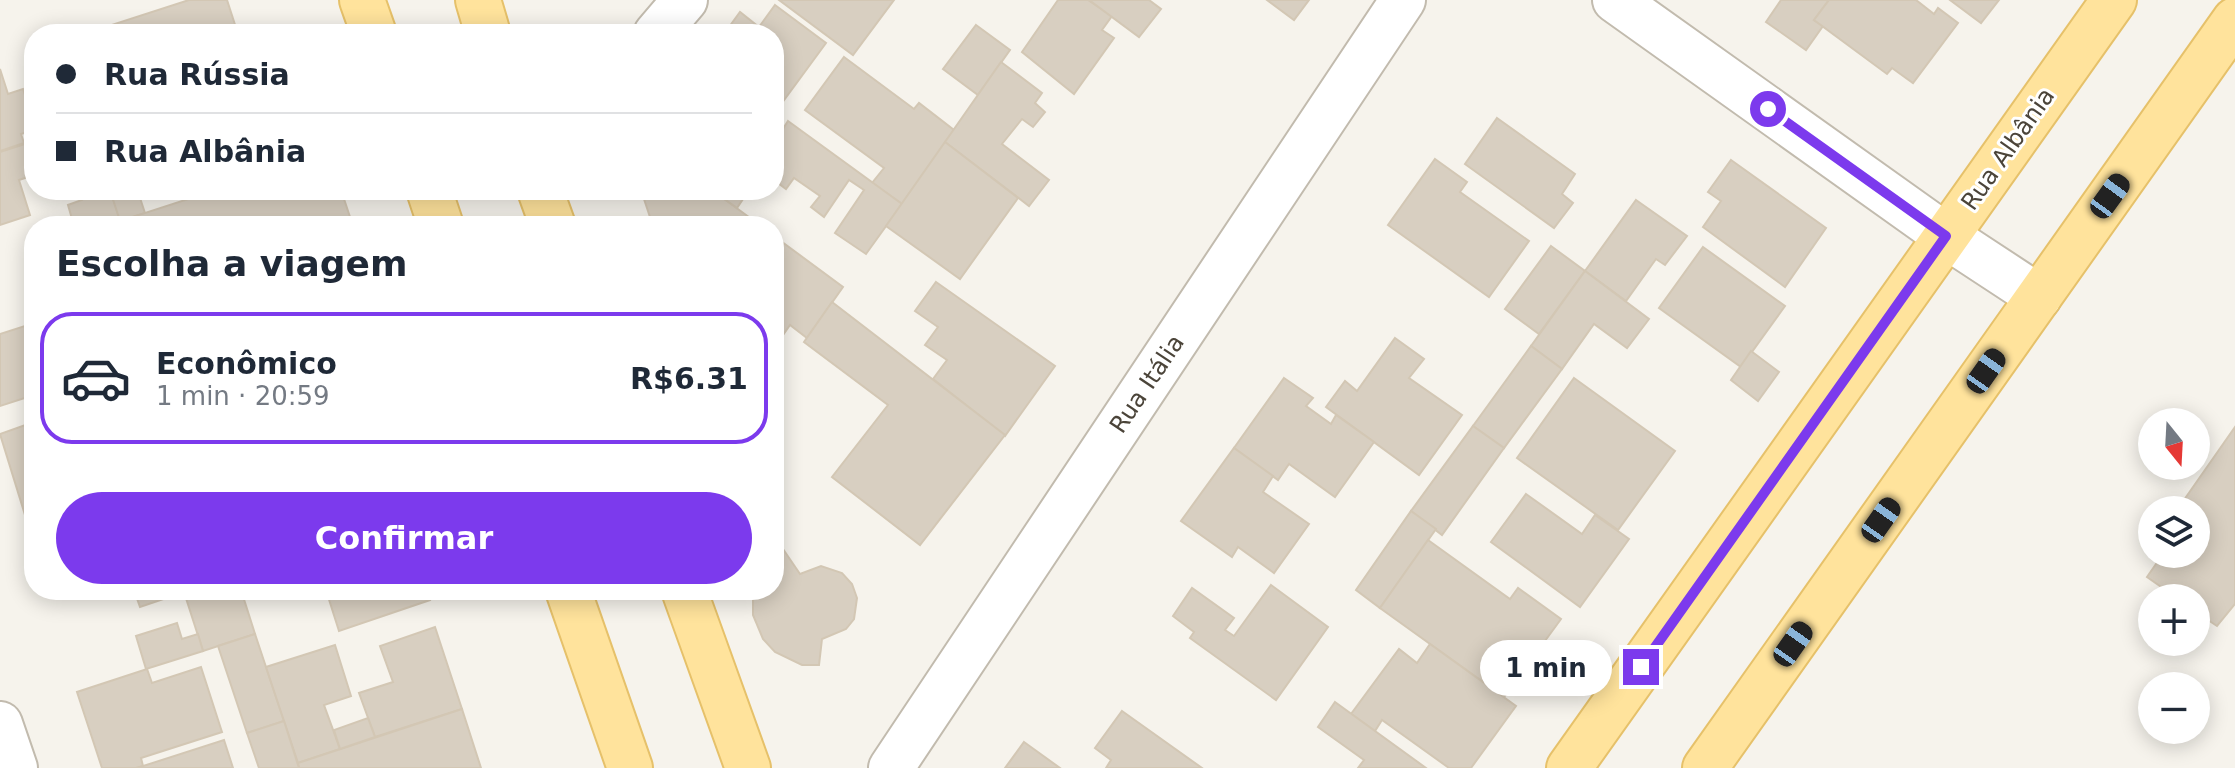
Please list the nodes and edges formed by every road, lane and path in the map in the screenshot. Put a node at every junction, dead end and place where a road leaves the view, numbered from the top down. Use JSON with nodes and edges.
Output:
{"nodes":[{"id":1,"x":362,"y":0,"type":"edge"},
{"id":2,"x":478,"y":0,"type":"edge"},
{"id":3,"x":685,"y":0,"type":"edge"},
{"id":4,"x":1403,"y":0,"type":"edge"},
{"id":5,"x":1615,"y":0,"type":"edge"},
{"id":6,"x":2114,"y":0,"type":"edge"},
{"id":7,"x":2235,"y":20,"type":"edge"},
{"id":8,"x":370,"y":24,"type":"edge"},
{"id":9,"x":485,"y":24,"type":"edge"},
{"id":10,"x":665,"y":24,"type":"edge"},
{"id":11,"x":1946,"y":236,"type":"junction"},
{"id":12,"x":2039,"y":297,"type":"junction"},
{"id":13,"x":571,"y":600,"type":"edge"},
{"id":14,"x":688,"y":600,"type":"edge"},
{"id":15,"x":0,"y":724,"type":"edge"},
{"id":16,"x":15,"y":768,"type":"edge"},
{"id":17,"x":630,"y":768,"type":"edge"},
{"id":18,"x":748,"y":768,"type":"edge"},
{"id":19,"x":891,"y":768,"type":"edge"},
{"id":20,"x":1569,"y":768,"type":"edge"},
{"id":21,"x":1705,"y":768,"type":"edge"}],
"edges":[{"from":1,"to":8,"type":"main road"},
{"from":2,"to":9,"type":"main road"},
{"from":3,"to":10,"type":"street"},
{"from":4,"to":19,"type":"street","name":"Rua Itália"},
{"from":5,"to":11,"type":"street"},
{"from":6,"to":11,"type":"main road","name":"Rua Albânia"},
{"from":7,"to":12,"type":"main road"},
{"from":11,"to":12,"type":"street"},
{"from":11,"to":20,"type":"main road","name":"Rua Albânia"},
{"from":12,"to":21,"type":"main road"},
{"from":13,"to":17,"type":"main road"},
{"from":14,"to":18,"type":"main road"},
{"from":15,"to":16,"type":"street"}]}
